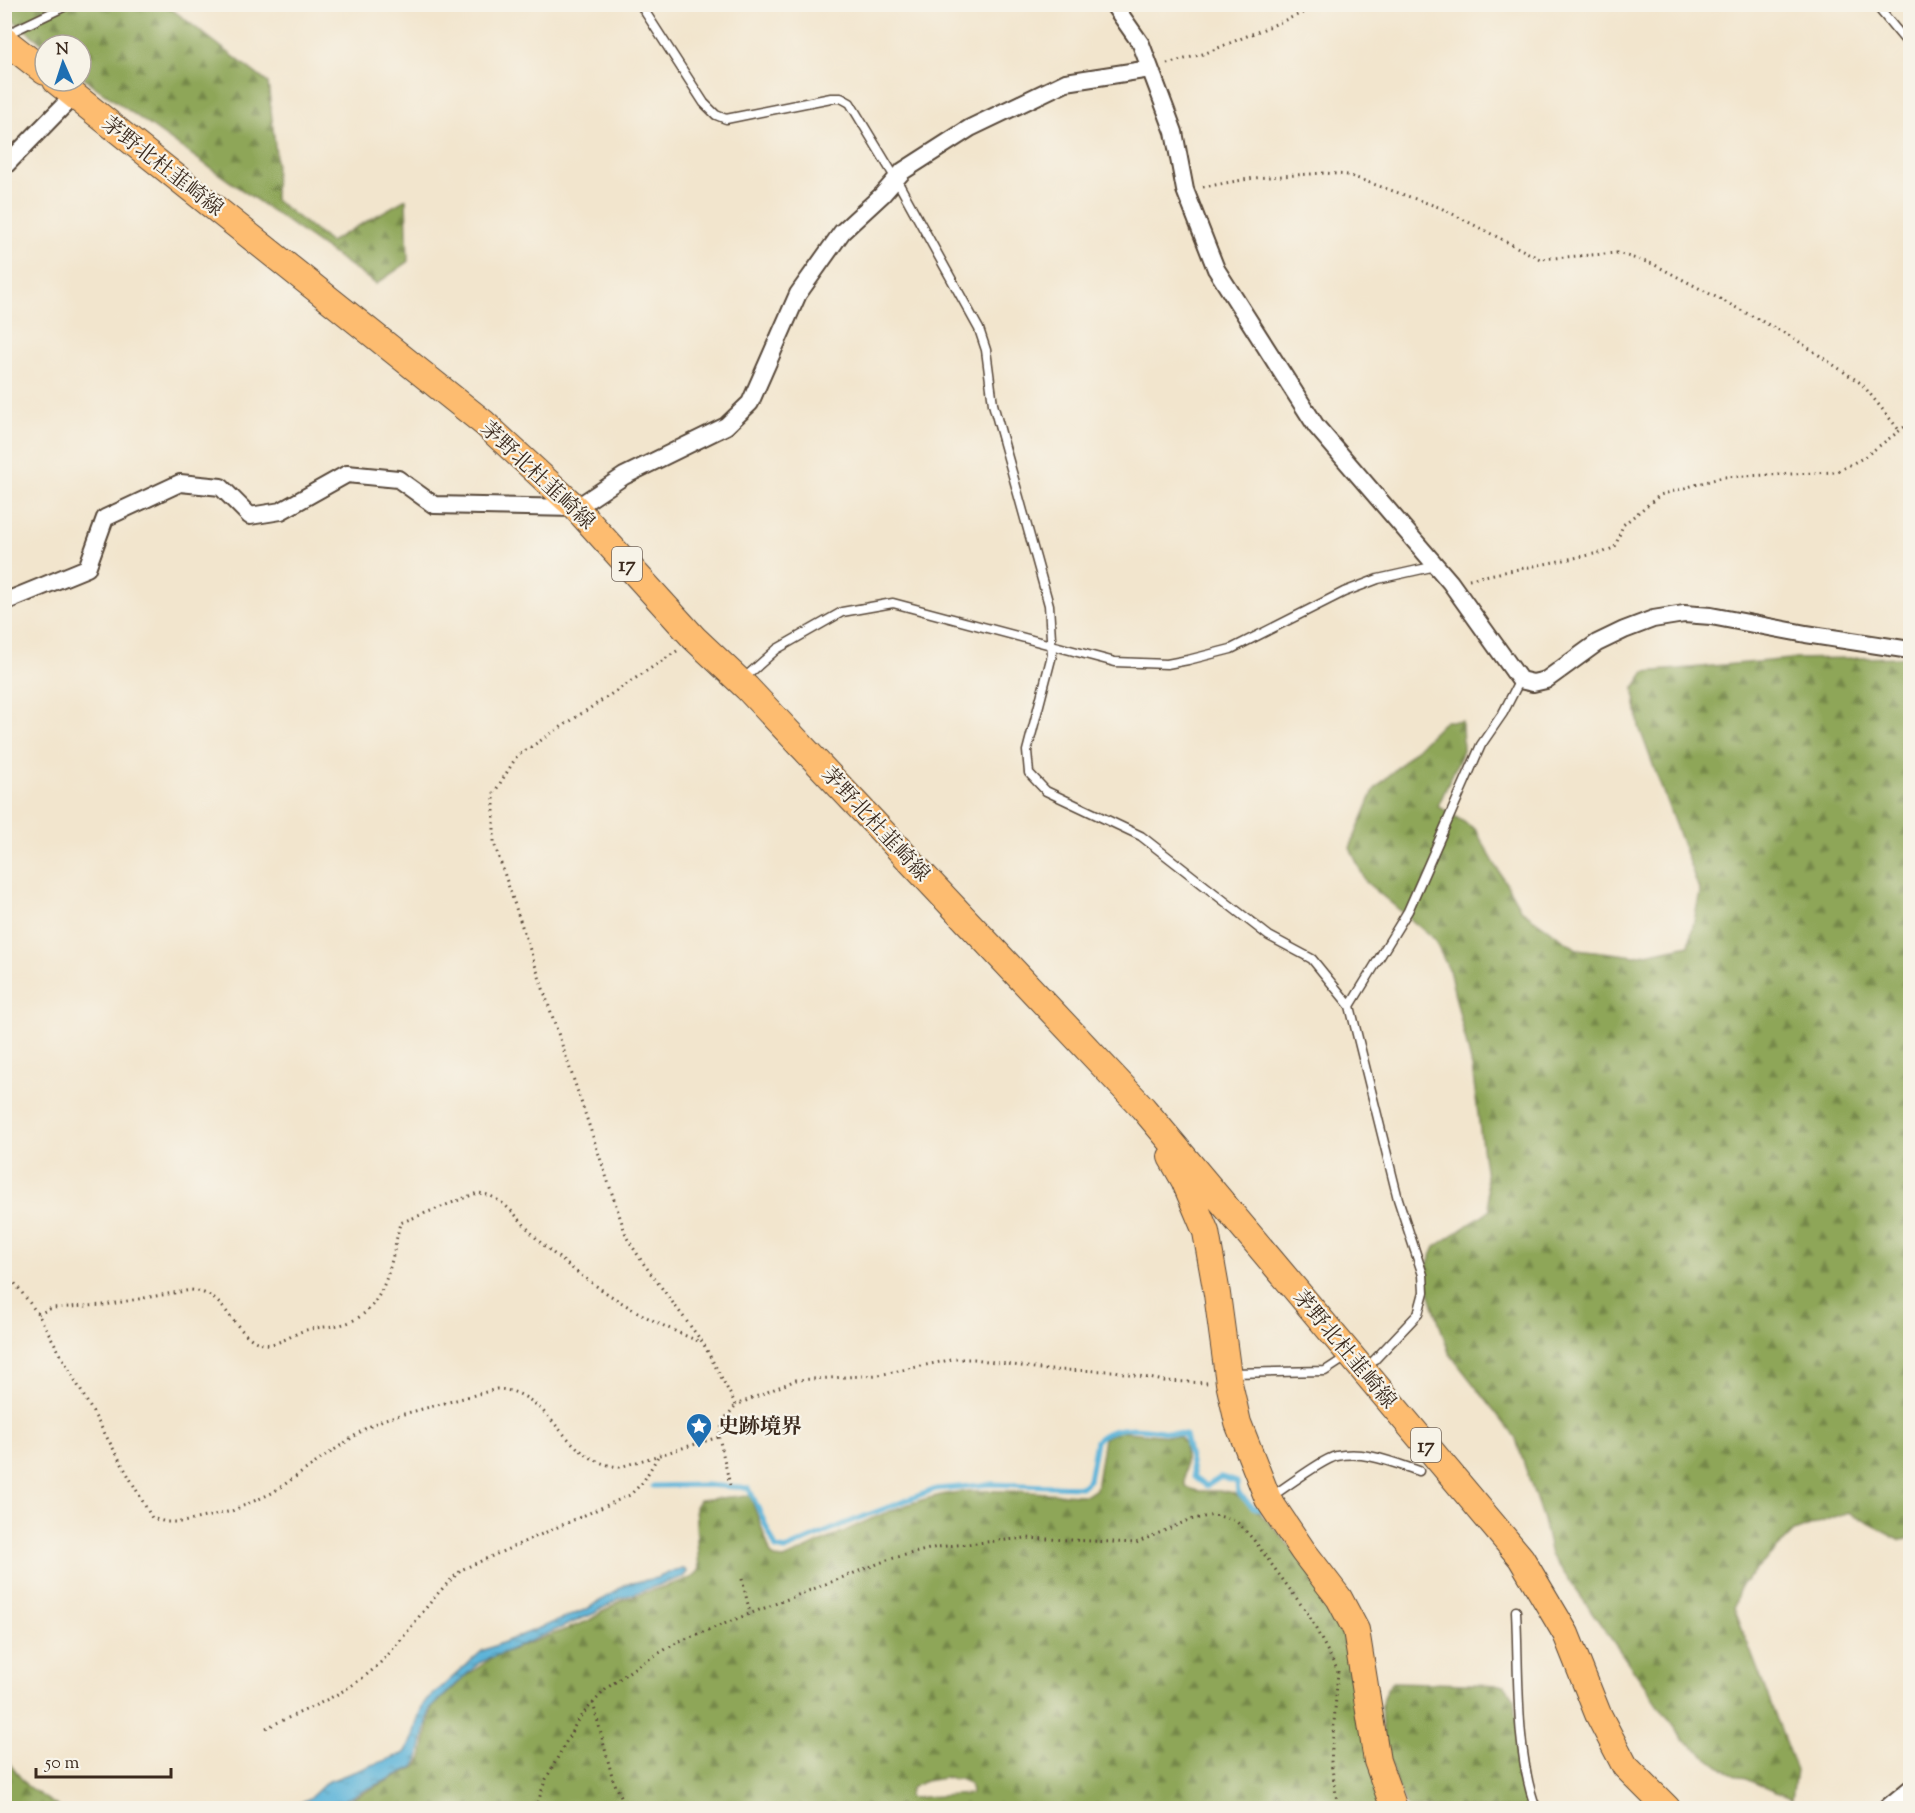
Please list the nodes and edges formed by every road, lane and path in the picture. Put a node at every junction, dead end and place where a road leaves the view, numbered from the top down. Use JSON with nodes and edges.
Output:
{"nodes":[{"id":1,"x":70,"y":4,"type":"edge"},
{"id":2,"x":640,"y":4,"type":"edge"},
{"id":3,"x":1113,"y":4,"type":"edge"},
{"id":4,"x":1324,"y":4,"type":"edge"},
{"id":5,"x":1875,"y":4,"type":"edge"},
{"id":6,"x":4,"y":38,"type":"edge"},
{"id":7,"x":1911,"y":46,"type":"edge"},
{"id":8,"x":33,"y":62,"type":"edge"},
{"id":9,"x":1150,"y":69,"type":"junction"},
{"id":10,"x":61,"y":93,"type":"edge"},
{"id":11,"x":71,"y":93,"type":"edge"},
{"id":12,"x":4,"y":167,"type":"edge"},
{"id":13,"x":896,"y":179,"type":"junction"},
{"id":14,"x":1185,"y":190,"type":"junction"},
{"id":15,"x":1911,"y":423,"type":"edge"},
{"id":16,"x":1899,"y":430,"type":"junction"},
{"id":17,"x":576,"y":508,"type":"junction"},
{"id":18,"x":1437,"y":566,"type":"junction"},
{"id":19,"x":1450,"y":582,"type":"junction"},
{"id":20,"x":4,"y":602,"type":"edge"},
{"id":21,"x":694,"y":638,"type":"junction"},
{"id":22,"x":1053,"y":645,"type":"junction"},
{"id":23,"x":1911,"y":650,"type":"edge"},
{"id":24,"x":1520,"y":680,"type":"junction"},
{"id":25,"x":740,"y":682,"type":"junction"},
{"id":26,"x":1350,"y":1006,"type":"junction"},
{"id":27,"x":1143,"y":1108,"type":"junction"},
{"id":28,"x":4,"y":1269,"type":"edge"},
{"id":29,"x":38,"y":1314,"type":"junction"},
{"id":30,"x":703,"y":1343,"type":"junction"},
{"id":31,"x":1356,"y":1364,"type":"junction"},
{"id":32,"x":1228,"y":1378,"type":"junction"},
{"id":33,"x":736,"y":1405,"type":"junction"},
{"id":34,"x":719,"y":1437,"type":"junction"},
{"id":35,"x":661,"y":1452,"type":"junction"},
{"id":36,"x":1419,"y":1471,"type":"dead end"},
{"id":37,"x":730,"y":1485,"type":"dead end"},
{"id":38,"x":1268,"y":1499,"type":"junction"},
{"id":39,"x":742,"y":1580,"type":"dead end"},
{"id":40,"x":1516,"y":1611,"type":"dead end"},
{"id":41,"x":750,"y":1613,"type":"junction"},
{"id":42,"x":593,"y":1703,"type":"junction"},
{"id":43,"x":266,"y":1728,"type":"dead end"},
{"id":44,"x":1911,"y":1789,"type":"edge"},
{"id":45,"x":536,"y":1809,"type":"edge"},
{"id":46,"x":627,"y":1809,"type":"edge"},
{"id":47,"x":1338,"y":1809,"type":"edge"},
{"id":48,"x":1394,"y":1809,"type":"edge"},
{"id":49,"x":1536,"y":1809,"type":"edge"},
{"id":50,"x":1667,"y":1809,"type":"edge"},
{"id":51,"x":1887,"y":1809,"type":"edge"}],
"edges":[{"from":1,"to":6,"type":"lane"},
{"from":2,"to":13,"type":"lane"},
{"from":3,"to":9,"type":"street"},
{"from":4,"to":9,"type":"path"},
{"from":5,"to":7,"type":"lane"},
{"from":6,"to":8,"type":"main road"},
{"from":9,"to":13,"type":"street"},
{"from":9,"to":14,"type":"street"},
{"from":10,"to":12,"type":"street"},
{"from":11,"to":17,"type":"main road","name":"茅野北杜韮崎線","number":"17"},
{"from":13,"to":17,"type":"street"},
{"from":13,"to":22,"type":"lane"},
{"from":14,"to":16,"type":"path"},
{"from":14,"to":18,"type":"street"},
{"from":15,"to":16,"type":"path"},
{"from":16,"to":19,"type":"path"},
{"from":17,"to":20,"type":"street"},
{"from":17,"to":21,"type":"main road","name":"茅野北杜韮崎線","number":"17"},
{"from":18,"to":19,"type":"street"},
{"from":18,"to":22,"type":"lane"},
{"from":19,"to":24,"type":"street"},
{"from":21,"to":25,"type":"main road","name":"茅野北杜韮崎線","number":"17"},
{"from":21,"to":30,"type":"path"},
{"from":22,"to":25,"type":"lane"},
{"from":22,"to":26,"type":"lane"},
{"from":23,"to":24,"type":"street"},
{"from":24,"to":26,"type":"lane"},
{"from":25,"to":27,"type":"main road","name":"茅野北杜韮崎線","number":"17"},
{"from":26,"to":31,"type":"lane"},
{"from":27,"to":31,"type":"main road","name":"茅野北杜韮崎線","number":"17"},
{"from":27,"to":32,"type":"main road","name":"茅野北杜韮崎線","number":"17"},
{"from":28,"to":29,"type":"path"},
{"from":29,"to":30,"type":"path"},
{"from":29,"to":35,"type":"path"},
{"from":30,"to":33,"type":"path"},
{"from":31,"to":32,"type":"lane"},
{"from":31,"to":50,"type":"main road","name":"茅野北杜韮崎線","number":"17"},
{"from":32,"to":33,"type":"path"},
{"from":32,"to":38,"type":"main road","name":"茅野北杜韮崎線","number":"17"},
{"from":33,"to":34,"type":"path"},
{"from":34,"to":35,"type":"path"},
{"from":34,"to":37,"type":"path"},
{"from":35,"to":43,"type":"path"},
{"from":36,"to":38,"type":"lane"},
{"from":38,"to":48,"type":"main road","name":"茅野北杜韮崎線","number":"17"},
{"from":39,"to":41,"type":"path"},
{"from":40,"to":49,"type":"lane"},
{"from":41,"to":42,"type":"path"},
{"from":41,"to":47,"type":"path"},
{"from":42,"to":45,"type":"path"},
{"from":42,"to":46,"type":"path"},
{"from":44,"to":51,"type":"street"}]}
